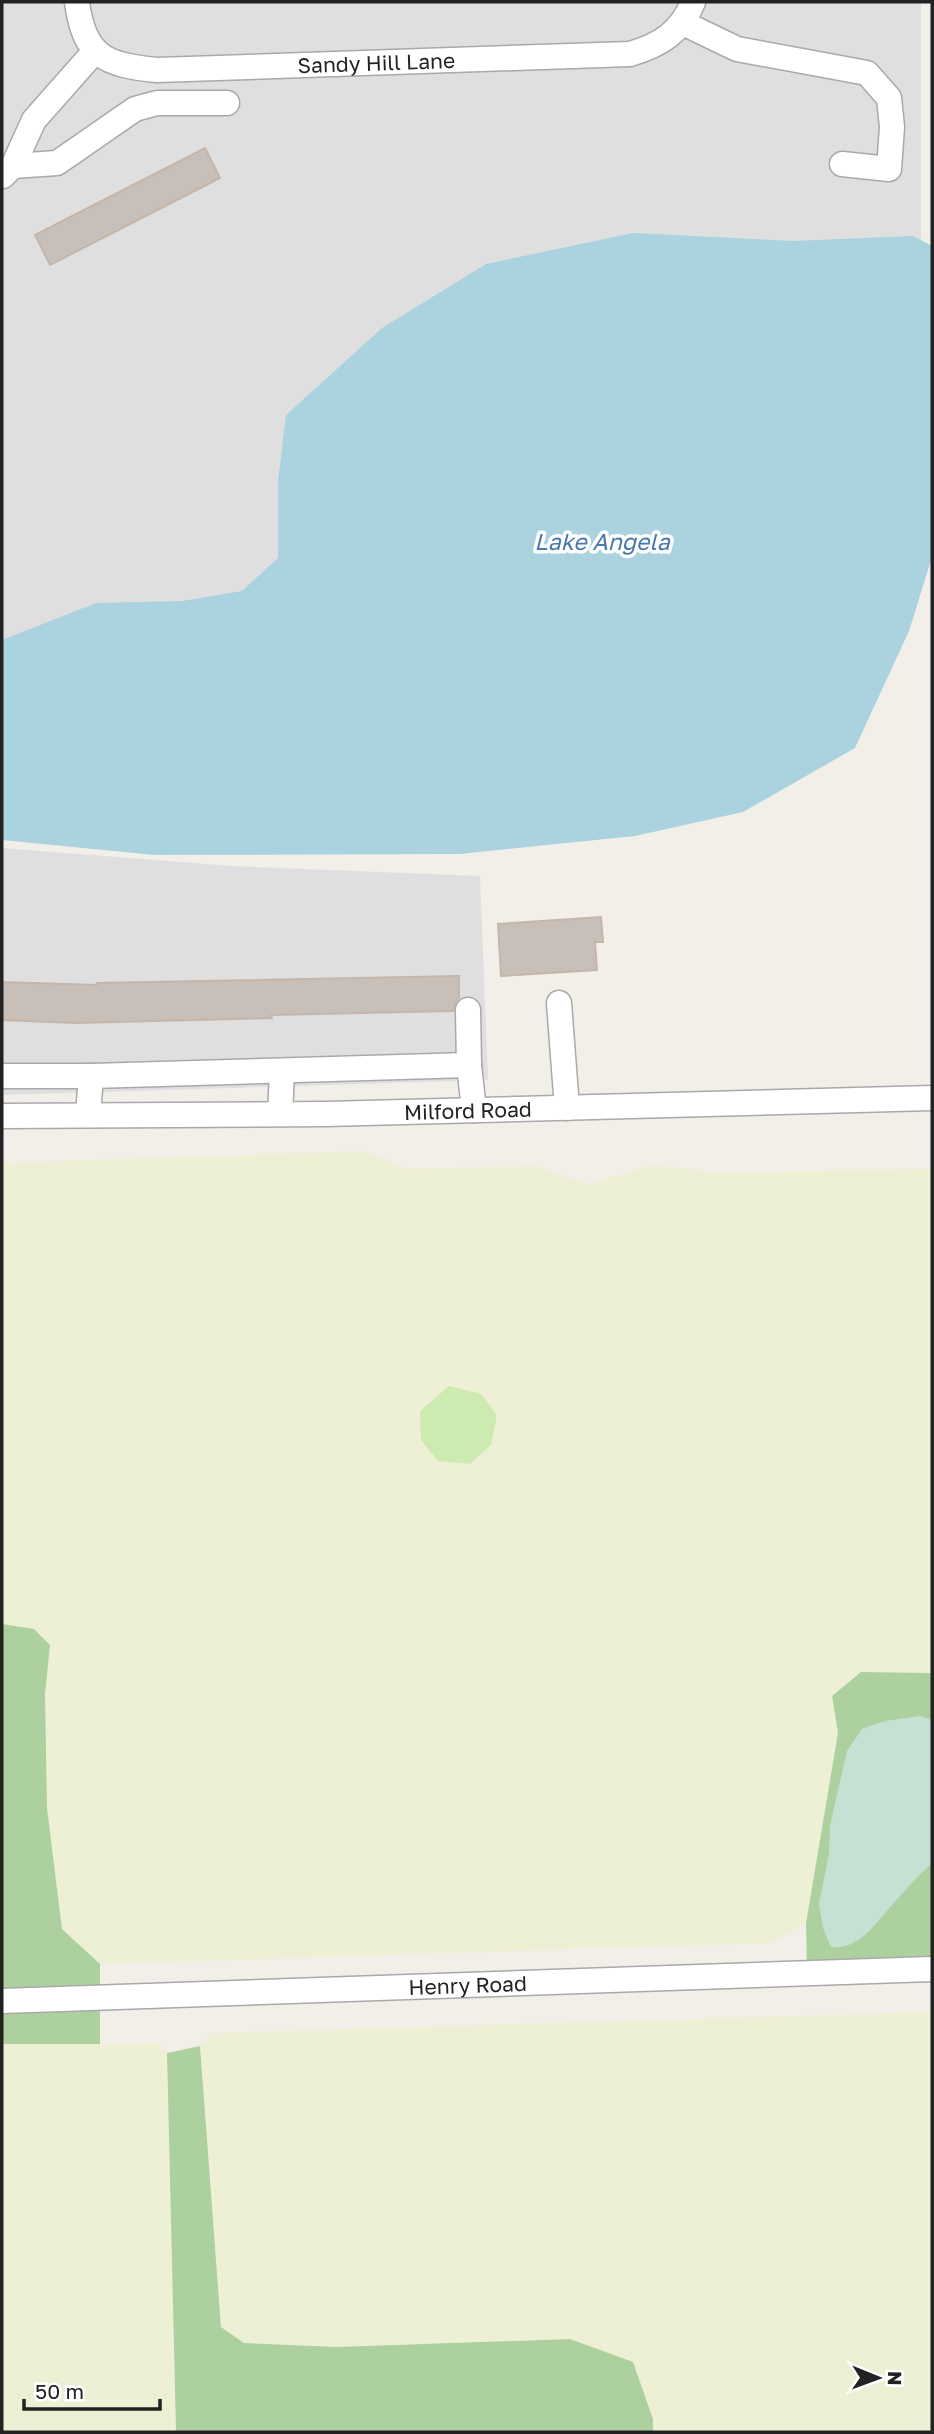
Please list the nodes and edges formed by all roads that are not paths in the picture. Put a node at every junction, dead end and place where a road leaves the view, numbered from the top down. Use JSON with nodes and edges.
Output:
{"nodes":[{"id":1,"x":77,"y":2,"type":"edge"},
{"id":2,"x":688,"y":12,"type":"edge"},
{"id":3,"x":95,"y":51,"type":"junction"},
{"id":4,"x":227,"y":103,"type":"dead end"},
{"id":5,"x":842,"y":164,"type":"dead end"},
{"id":6,"x":7,"y":172,"type":"edge"},
{"id":7,"x":559,"y":1003,"type":"dead end"},
{"id":8,"x":468,"y":1010,"type":"dead end"},
{"id":9,"x":469,"y":1065,"type":"junction"},
{"id":10,"x":282,"y":1072,"type":"junction"},
{"id":11,"x":2,"y":1076,"type":"edge"},
{"id":12,"x":92,"y":1076,"type":"junction"},
{"id":13,"x":932,"y":1098,"type":"edge"},
{"id":14,"x":567,"y":1108,"type":"junction"},
{"id":15,"x":474,"y":1110,"type":"junction"},
{"id":16,"x":279,"y":1114,"type":"junction"},
{"id":17,"x":88,"y":1115,"type":"junction"},
{"id":18,"x":2,"y":1116,"type":"edge"},
{"id":19,"x":932,"y":1969,"type":"edge"},
{"id":20,"x":2,"y":2001,"type":"edge"}],
"edges":[{"from":1,"to":3,"type":"street"},
{"from":2,"to":3,"type":"street","name":"Sandy Hill Lane"},
{"from":2,"to":5,"type":"street"},
{"from":3,"to":6,"type":"street"},
{"from":4,"to":6,"type":"street"},
{"from":7,"to":14,"type":"street"},
{"from":8,"to":9,"type":"street"},
{"from":9,"to":10,"type":"street"},
{"from":9,"to":15,"type":"street"},
{"from":10,"to":12,"type":"street"},
{"from":10,"to":16,"type":"street"},
{"from":11,"to":12,"type":"street"},
{"from":12,"to":17,"type":"street"},
{"from":13,"to":14,"type":"street","name":"Milford Road"},
{"from":14,"to":15,"type":"street","name":"Milford Road"},
{"from":15,"to":16,"type":"street","name":"Milford Road"},
{"from":16,"to":17,"type":"street","name":"Milford Road"},
{"from":17,"to":18,"type":"street","name":"Milford Road"},
{"from":19,"to":20,"type":"street","name":"Henry Road"}]}
